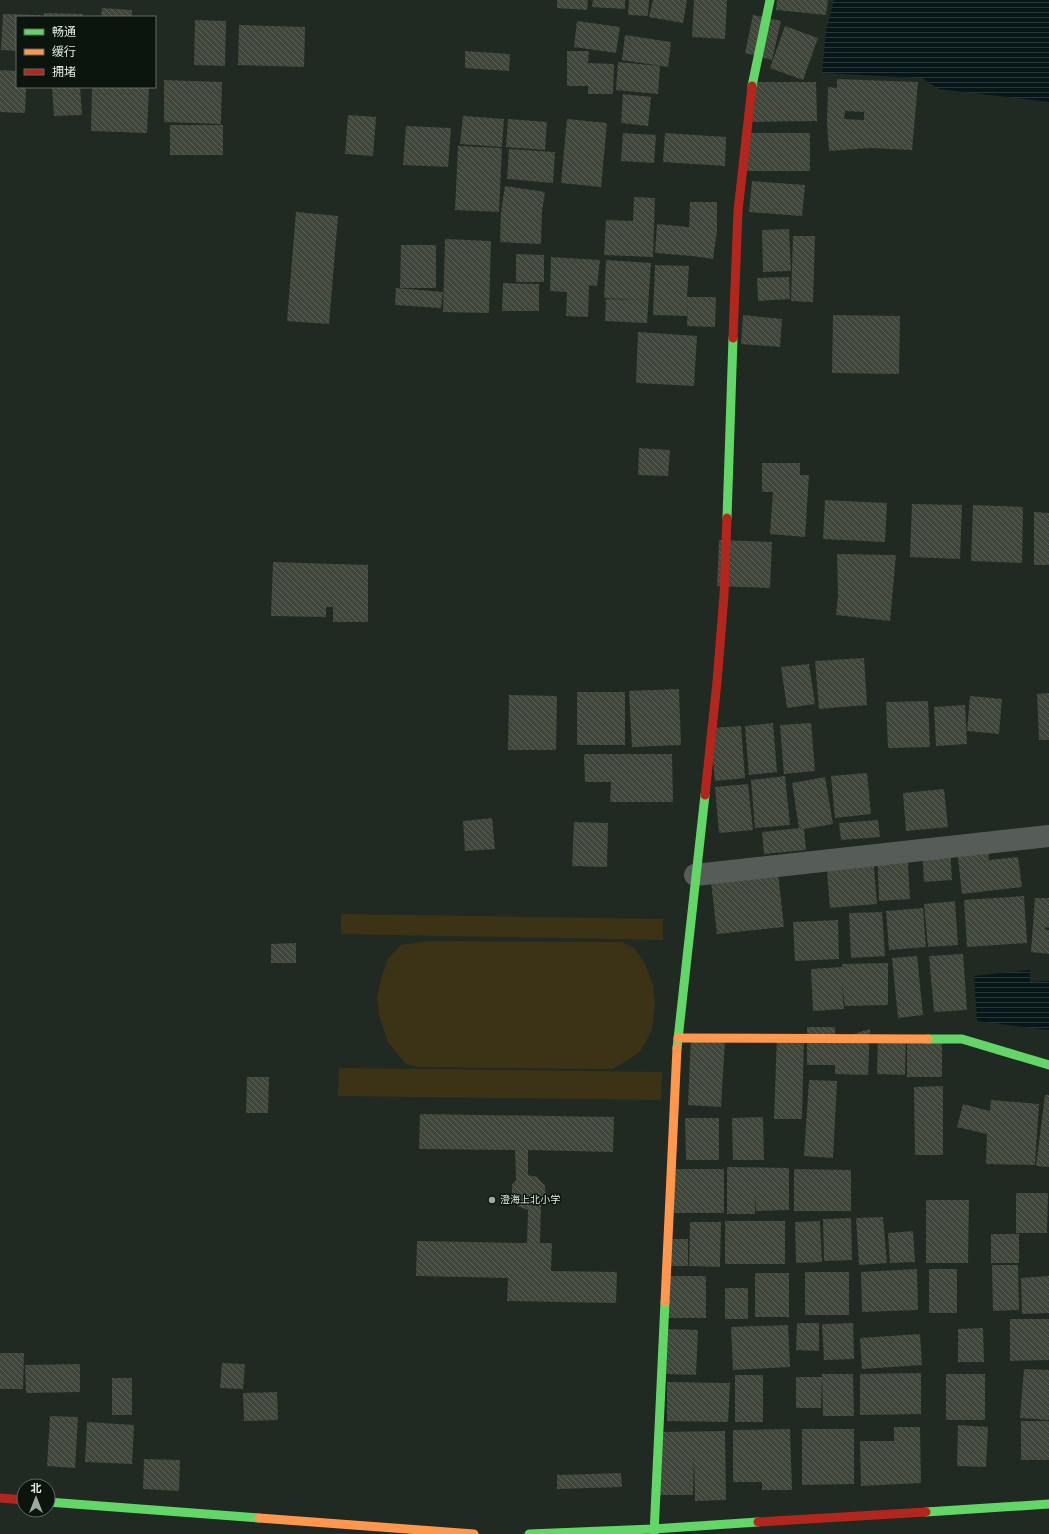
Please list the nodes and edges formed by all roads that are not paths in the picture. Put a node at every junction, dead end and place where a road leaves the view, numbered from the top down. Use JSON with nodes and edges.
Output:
{"nodes":[{"id":1,"x":770,"y":0,"type":"edge"},
{"id":2,"x":1049,"y":836,"type":"edge"},
{"id":3,"x":695,"y":875,"type":"junction"},
{"id":4,"x":678,"y":1038,"type":"junction"},
{"id":5,"x":1049,"y":1065,"type":"edge"},
{"id":6,"x":0,"y":1498,"type":"edge"},
{"id":7,"x":16,"y":1499,"type":"edge"},
{"id":8,"x":56,"y":1503,"type":"edge"},
{"id":9,"x":1049,"y":1504,"type":"edge"},
{"id":10,"x":654,"y":1532,"type":"edge"},
{"id":11,"x":474,"y":1534,"type":"edge"},
{"id":12,"x":529,"y":1534,"type":"edge"}],
"edges":[{"from":1,"to":3,"type":"street"},
{"from":2,"to":3,"type":"street"},
{"from":3,"to":4,"type":"street"},
{"from":4,"to":5,"type":"street"},
{"from":4,"to":10,"type":"street"},
{"from":6,"to":7,"type":"street"},
{"from":8,"to":11,"type":"street"},
{"from":9,"to":10,"type":"street"},
{"from":10,"to":12,"type":"street"}]}
